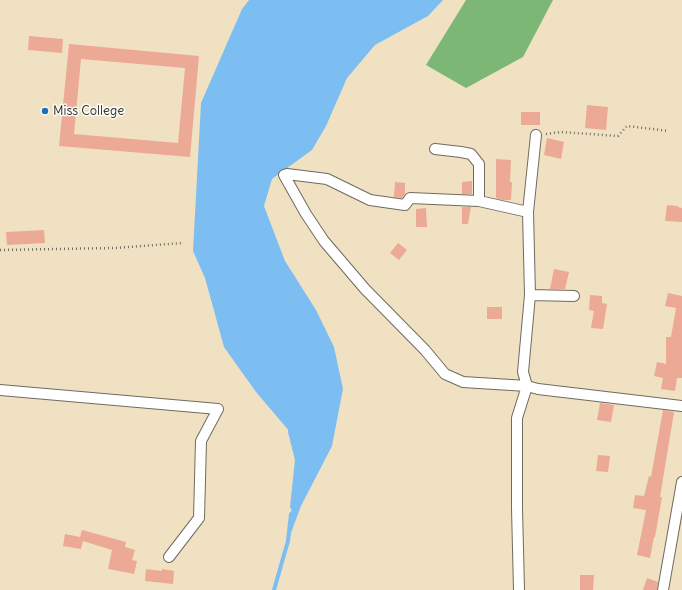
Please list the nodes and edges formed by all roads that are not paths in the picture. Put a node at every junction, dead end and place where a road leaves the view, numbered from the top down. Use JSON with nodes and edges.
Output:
{"nodes":[{"id":1,"x":536,"y":135,"type":"road end"},
{"id":2,"x":435,"y":149,"type":"dead end"},
{"id":3,"x":479,"y":201,"type":"junction"},
{"id":4,"x":528,"y":212,"type":"junction"},
{"id":5,"x":530,"y":295,"type":"junction"},
{"id":6,"x":574,"y":296,"type":"dead end"},
{"id":7,"x":527,"y":386,"type":"junction"},
{"id":8,"x":0,"y":390,"type":"edge"},
{"id":9,"x":682,"y":406,"type":"edge"},
{"id":10,"x":682,"y":482,"type":"edge"},
{"id":11,"x":169,"y":557,"type":"dead end"},
{"id":12,"x":519,"y":590,"type":"edge"},
{"id":13,"x":663,"y":590,"type":"edge"}],
"edges":[{"from":1,"to":4,"type":"street"},
{"from":2,"to":3,"type":"street"},
{"from":3,"to":4,"type":"street"},
{"from":3,"to":7,"type":"street"},
{"from":4,"to":5,"type":"street"},
{"from":5,"to":6,"type":"street"},
{"from":5,"to":7,"type":"street"},
{"from":7,"to":9,"type":"street"},
{"from":7,"to":12,"type":"street"},
{"from":8,"to":11,"type":"street"},
{"from":10,"to":13,"type":"street"}]}
